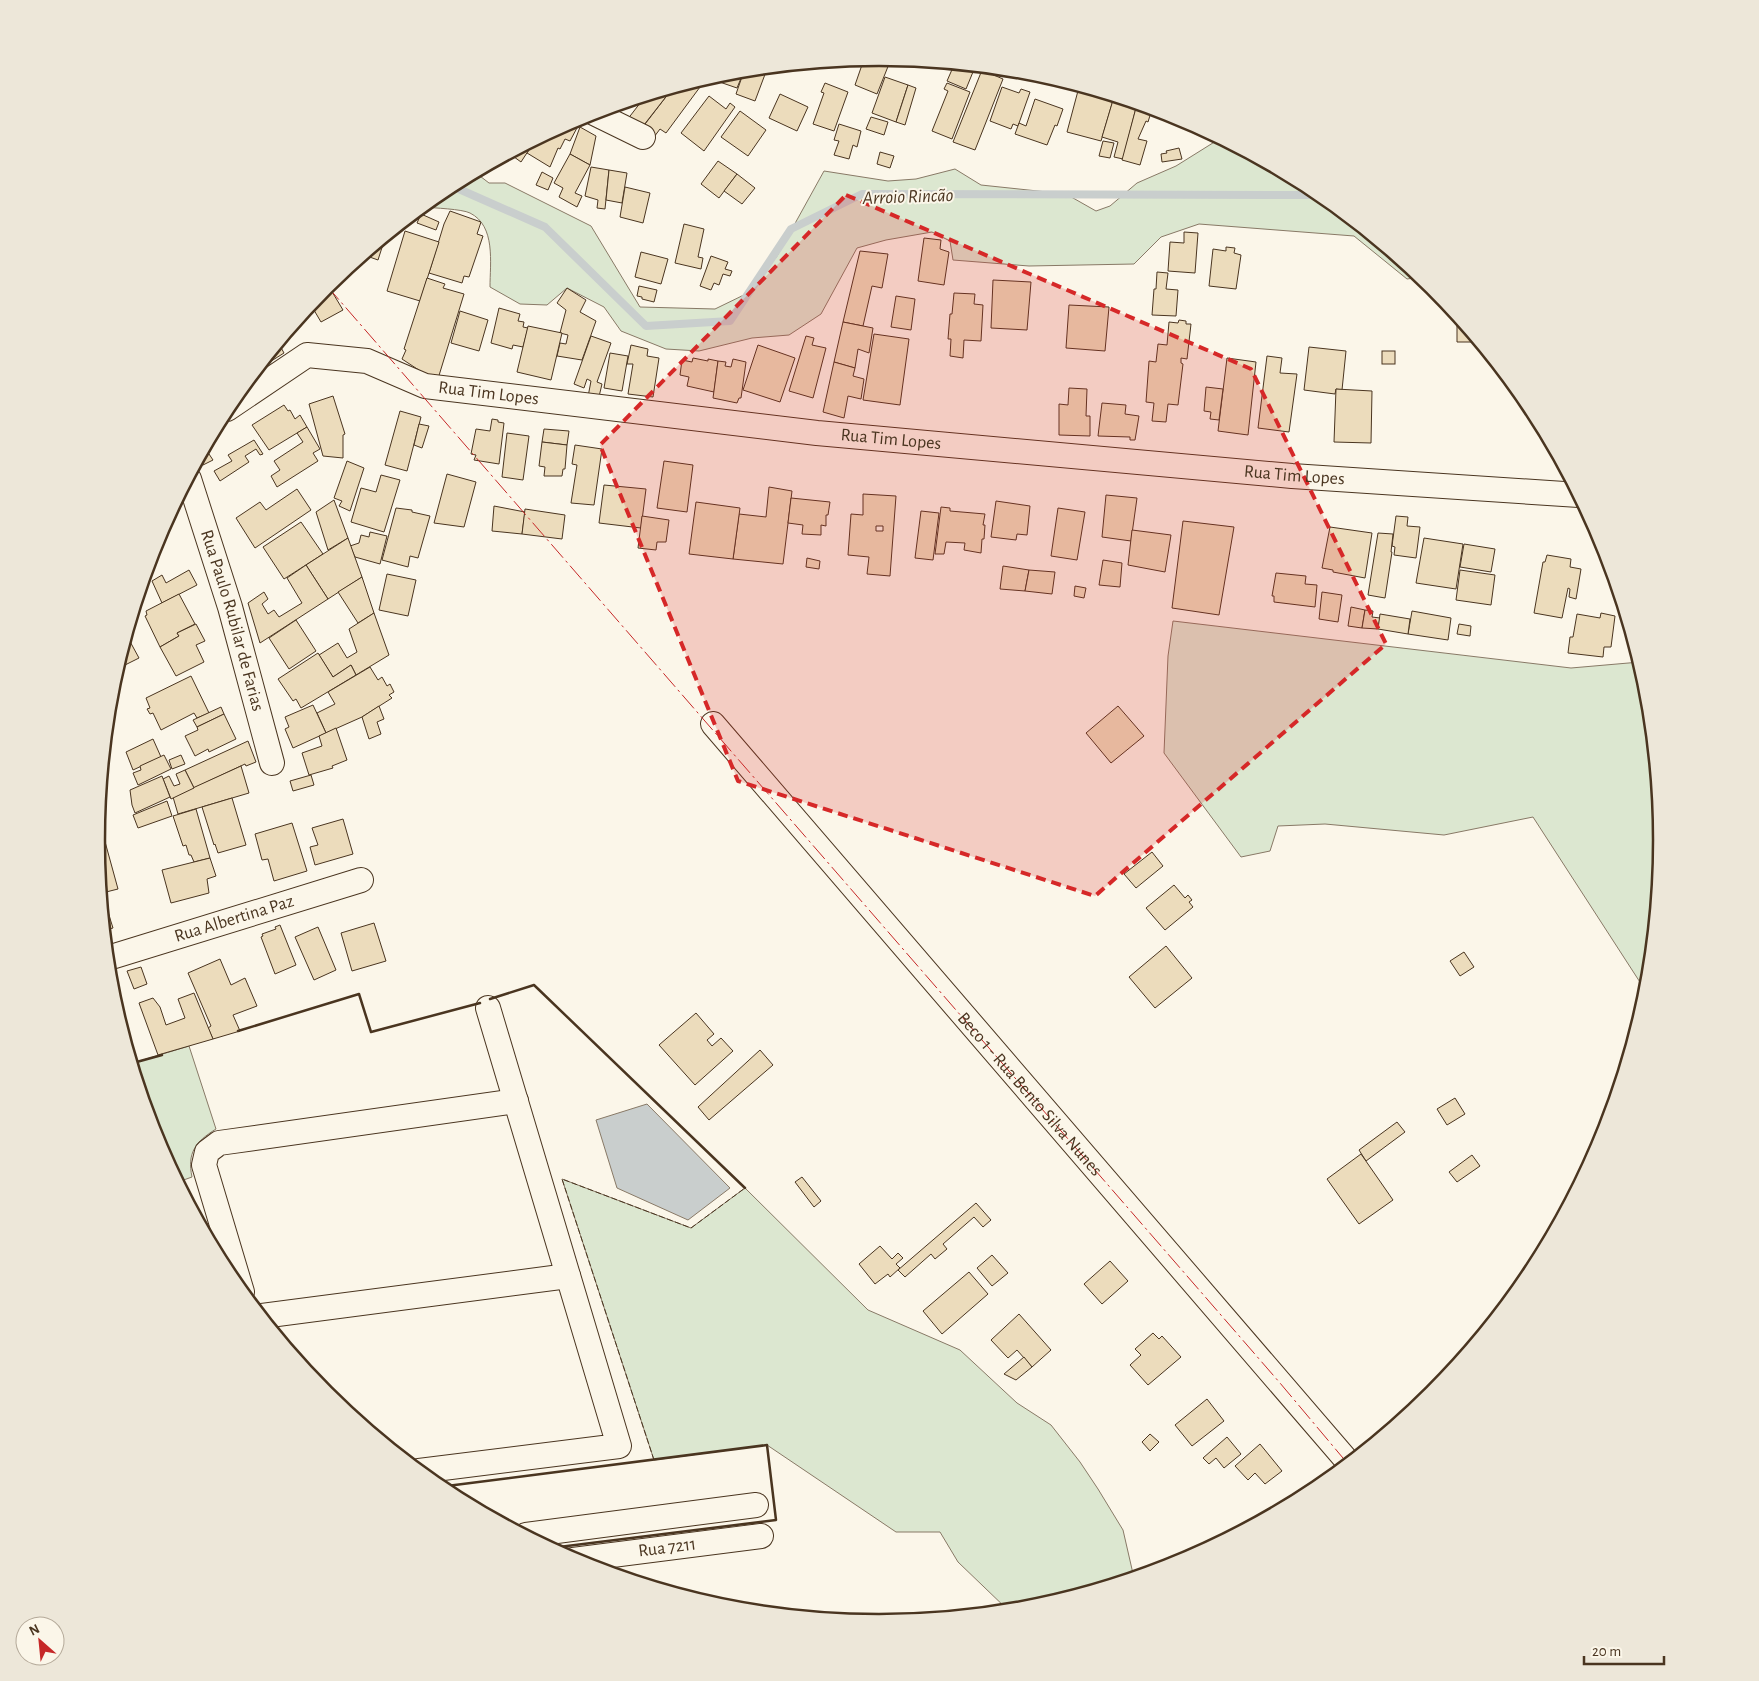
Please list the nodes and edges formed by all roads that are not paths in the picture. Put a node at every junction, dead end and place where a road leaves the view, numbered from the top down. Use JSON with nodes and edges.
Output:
{"nodes":[{"id":1,"x":603,"y":117,"type":"edge"},
{"id":2,"x":643,"y":137,"type":"dead end"},
{"id":3,"x":246,"y":396,"type":"edge"},
{"id":4,"x":191,"y":486,"type":"edge"},
{"id":5,"x":1573,"y":496,"type":"edge"},
{"id":6,"x":713,"y":724,"type":"dead end"},
{"id":7,"x":272,"y":763,"type":"dead end"},
{"id":8,"x":361,"y":880,"type":"dead end"},
{"id":9,"x":114,"y":956,"type":"edge"},
{"id":10,"x":488,"y":1008,"type":"dead end"},
{"id":11,"x":516,"y":1101,"type":"junction"},
{"id":12,"x":235,"y":1270,"type":"edge"},
{"id":13,"x":568,"y":1276,"type":"junction"},
{"id":14,"x":268,"y":1315,"type":"edge"},
{"id":15,"x":1345,"y":1459,"type":"edge"},
{"id":16,"x":429,"y":1470,"type":"edge"},
{"id":17,"x":756,"y":1504,"type":"dead end"},
{"id":18,"x":535,"y":1534,"type":"edge"},
{"id":19,"x":761,"y":1536,"type":"dead end"},
{"id":20,"x":588,"y":1558,"type":"edge"}],
"edges":[{"from":1,"to":2,"type":"street"},
{"from":3,"to":5,"type":"street","name":"Rua Tim Lopes"},
{"from":4,"to":7,"type":"street","name":"Rua Paulo Rubilar de Farias"},
{"from":6,"to":15,"type":"street","name":"Beco 1 - Rua Bento Silva Nunes"},
{"from":8,"to":9,"type":"street","name":"Rua Albertina Paz"},
{"from":10,"to":11,"type":"street"},
{"from":11,"to":12,"type":"street"},
{"from":11,"to":13,"type":"street"},
{"from":13,"to":14,"type":"street"},
{"from":13,"to":16,"type":"street"},
{"from":17,"to":18,"type":"street"},
{"from":19,"to":20,"type":"street","name":"Rua 7211"}]}
